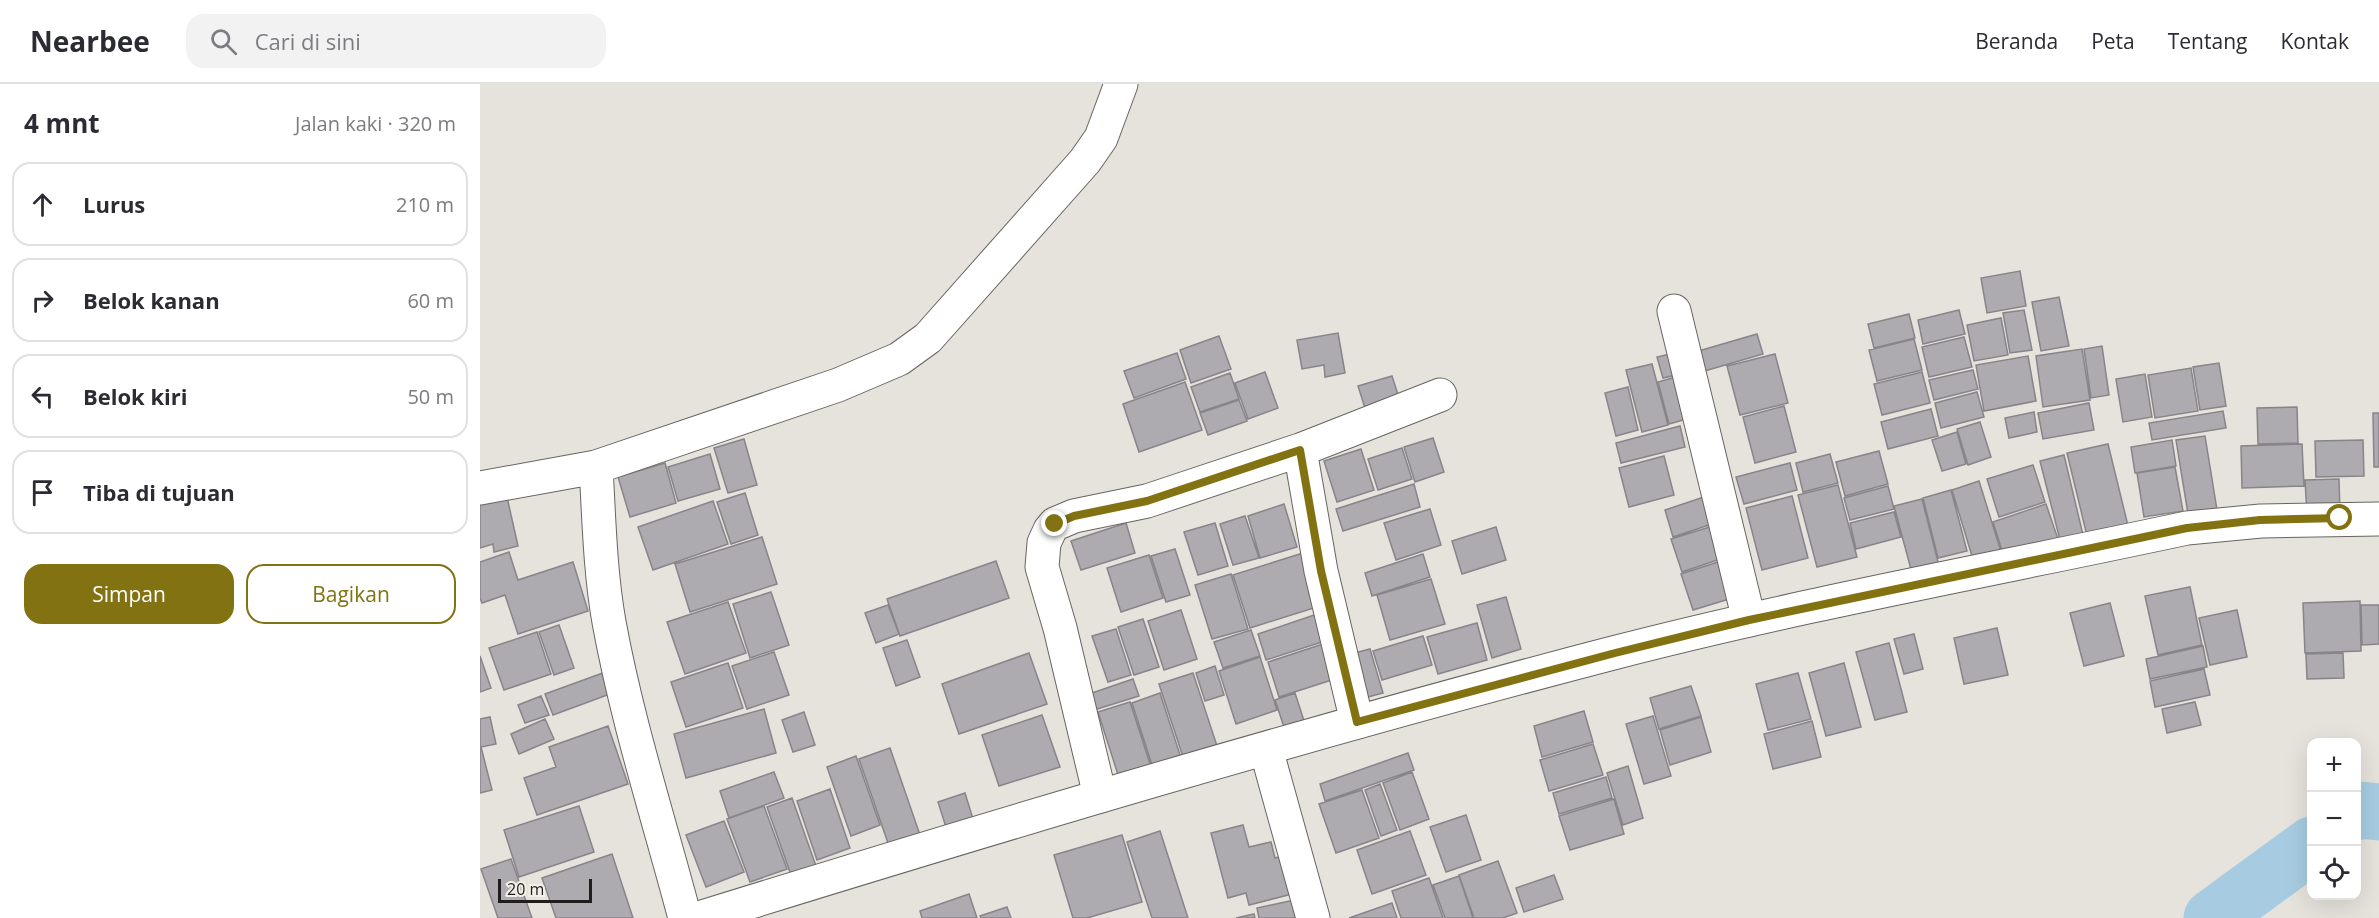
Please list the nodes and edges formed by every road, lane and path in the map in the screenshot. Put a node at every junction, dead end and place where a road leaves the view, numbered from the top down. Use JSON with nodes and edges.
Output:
{"nodes":[{"id":1,"x":1121,"y":84,"type":"edge"},
{"id":2,"x":1674,"y":311,"type":"dead end"},
{"id":3,"x":1440,"y":395,"type":"dead end"},
{"id":4,"x":1300,"y":450,"type":"junction"},
{"id":5,"x":596,"y":467,"type":"junction"},
{"id":6,"x":480,"y":488,"type":"edge"},
{"id":7,"x":2379,"y":519,"type":"edge"},
{"id":8,"x":1749,"y":620,"type":"junction"},
{"id":9,"x":1357,"y":722,"type":"junction"},
{"id":10,"x":1266,"y":749,"type":"junction"},
{"id":11,"x":1100,"y":796,"type":"junction"},
{"id":12,"x":685,"y":918,"type":"edge"},
{"id":13,"x":699,"y":918,"type":"edge"},
{"id":14,"x":1313,"y":918,"type":"edge"}],
"edges":[{"from":1,"to":5,"type":"street"},
{"from":2,"to":8,"type":"street"},
{"from":3,"to":4,"type":"street"},
{"from":4,"to":9,"type":"street"},
{"from":4,"to":11,"type":"street"},
{"from":5,"to":6,"type":"street"},
{"from":5,"to":12,"type":"street"},
{"from":7,"to":8,"type":"street"},
{"from":8,"to":9,"type":"street"},
{"from":9,"to":10,"type":"street"},
{"from":10,"to":11,"type":"street"},
{"from":10,"to":14,"type":"street"},
{"from":11,"to":13,"type":"street"}]}
